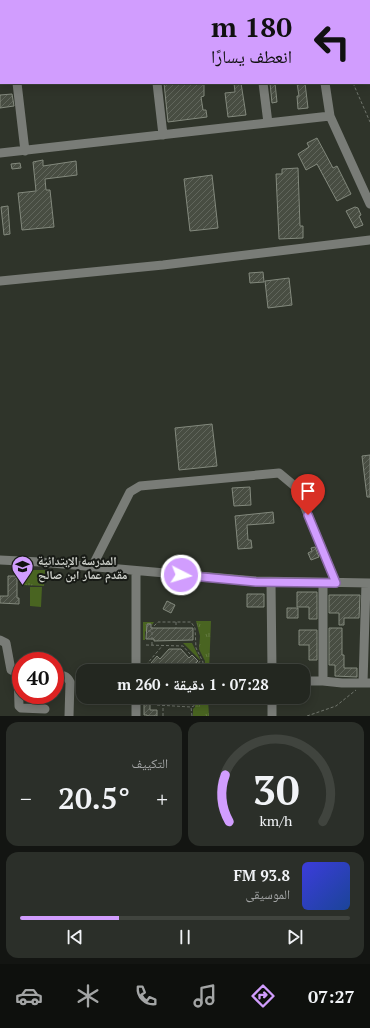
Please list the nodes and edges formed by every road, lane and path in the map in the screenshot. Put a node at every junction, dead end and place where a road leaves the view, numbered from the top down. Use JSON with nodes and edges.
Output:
{"nodes":[{"id":1,"x":17,"y":84,"type":"edge"},
{"id":2,"x":157,"y":84,"type":"edge"},
{"id":3,"x":263,"y":84,"type":"edge"},
{"id":4,"x":324,"y":84,"type":"edge"},
{"id":5,"x":353,"y":84,"type":"edge"},
{"id":6,"x":330,"y":116,"type":"junction"},
{"id":7,"x":370,"y":122,"type":"edge"},
{"id":8,"x":268,"y":123,"type":"junction"},
{"id":9,"x":163,"y":135,"type":"junction"},
{"id":10,"x":25,"y":150,"type":"junction"},
{"id":11,"x":0,"y":153,"type":"edge"},
{"id":12,"x":370,"y":204,"type":"edge"},
{"id":13,"x":370,"y":240,"type":"edge"},
{"id":14,"x":0,"y":281,"type":"edge"},
{"id":15,"x":0,"y":560,"type":"edge"},
{"id":16,"x":92,"y":567,"type":"junction"},
{"id":17,"x":136,"y":571,"type":"junction"},
{"id":18,"x":271,"y":582,"type":"junction"},
{"id":19,"x":323,"y":583,"type":"junction"},
{"id":20,"x":336,"y":583,"type":"junction"},
{"id":21,"x":368,"y":583,"type":"edge"},
{"id":22,"x":176,"y":622,"type":"junction"},
{"id":23,"x":176,"y":628,"type":"dead end"},
{"id":24,"x":148,"y":630,"type":"dead end"},
{"id":25,"x":152,"y":630,"type":"junction"},
{"id":26,"x":0,"y":640,"type":"edge"},
{"id":27,"x":146,"y":645,"type":"dead end"},
{"id":28,"x":152,"y":645,"type":"junction"},
{"id":29,"x":163,"y":645,"type":"junction"},
{"id":30,"x":190,"y":654,"type":"dead end"},
{"id":31,"x":202,"y":659,"type":"junction"},
{"id":32,"x":136,"y":664,"type":"edge"},
{"id":33,"x":146,"y":664,"type":"edge"},
{"id":34,"x":198,"y":664,"type":"edge"},
{"id":35,"x":203,"y":664,"type":"edge"},
{"id":36,"x":272,"y":664,"type":"edge"},
{"id":37,"x":12,"y":670,"type":"edge"},
{"id":38,"x":64,"y":676,"type":"edge"},
{"id":39,"x":310,"y":681,"type":"edge"},
{"id":40,"x":323,"y":681,"type":"junction"},
{"id":41,"x":364,"y":685,"type":"edge"},
{"id":42,"x":18,"y":704,"type":"edge"},
{"id":43,"x":136,"y":704,"type":"edge"},
{"id":44,"x":194,"y":704,"type":"edge"},
{"id":45,"x":272,"y":704,"type":"edge"},
{"id":46,"x":157,"y":705,"type":"dead end"},
{"id":47,"x":163,"y":705,"type":"junction"},
{"id":48,"x":192,"y":707,"type":"junction"},
{"id":49,"x":45,"y":709,"type":"dead end"},
{"id":50,"x":69,"y":716,"type":"edge"},
{"id":51,"x":136,"y":716,"type":"edge"},
{"id":52,"x":163,"y":716,"type":"edge"},
{"id":53,"x":192,"y":716,"type":"edge"},
{"id":54,"x":272,"y":716,"type":"edge"},
{"id":55,"x":308,"y":716,"type":"edge"}],
"edges":[{"from":1,"to":10,"type":"street"},
{"from":2,"to":9,"type":"street"},
{"from":3,"to":8,"type":"street"},
{"from":4,"to":6,"type":"street"},
{"from":5,"to":7,"type":"path"},
{"from":6,"to":8,"type":"street"},
{"from":6,"to":12,"type":"street"},
{"from":8,"to":9,"type":"street"},
{"from":9,"to":10,"type":"street"},
{"from":10,"to":11,"type":"street"},
{"from":13,"to":14,"type":"street"},
{"from":15,"to":16,"type":"street"},
{"from":16,"to":17,"type":"street"},
{"from":16,"to":20,"type":"street"},
{"from":17,"to":18,"type":"street"},
{"from":17,"to":32,"type":"street"},
{"from":18,"to":19,"type":"street"},
{"from":18,"to":36,"type":"street"},
{"from":19,"to":20,"type":"street"},
{"from":19,"to":40,"type":"street"},
{"from":20,"to":21,"type":"street"},
{"from":21,"to":41,"type":"street"},
{"from":22,"to":23,"type":"path"},
{"from":22,"to":25,"type":"path"},
{"from":22,"to":31,"type":"path"},
{"from":24,"to":25,"type":"path"},
{"from":25,"to":28,"type":"path"},
{"from":26,"to":37,"type":"street"},
{"from":27,"to":28,"type":"path"},
{"from":28,"to":29,"type":"path"},
{"from":29,"to":30,"type":"path"},
{"from":29,"to":33,"type":"path"},
{"from":31,"to":34,"type":"path"},
{"from":31,"to":35,"type":"path"},
{"from":38,"to":50,"type":"street"},
{"from":39,"to":40,"type":"street"},
{"from":40,"to":41,"type":"street"},
{"from":41,"to":55,"type":"path"},
{"from":42,"to":49,"type":"street"},
{"from":43,"to":51,"type":"street"},
{"from":44,"to":48,"type":"path"},
{"from":45,"to":54,"type":"street"},
{"from":46,"to":47,"type":"path"},
{"from":47,"to":48,"type":"path"},
{"from":47,"to":52,"type":"path"},
{"from":48,"to":53,"type":"path"}]}
